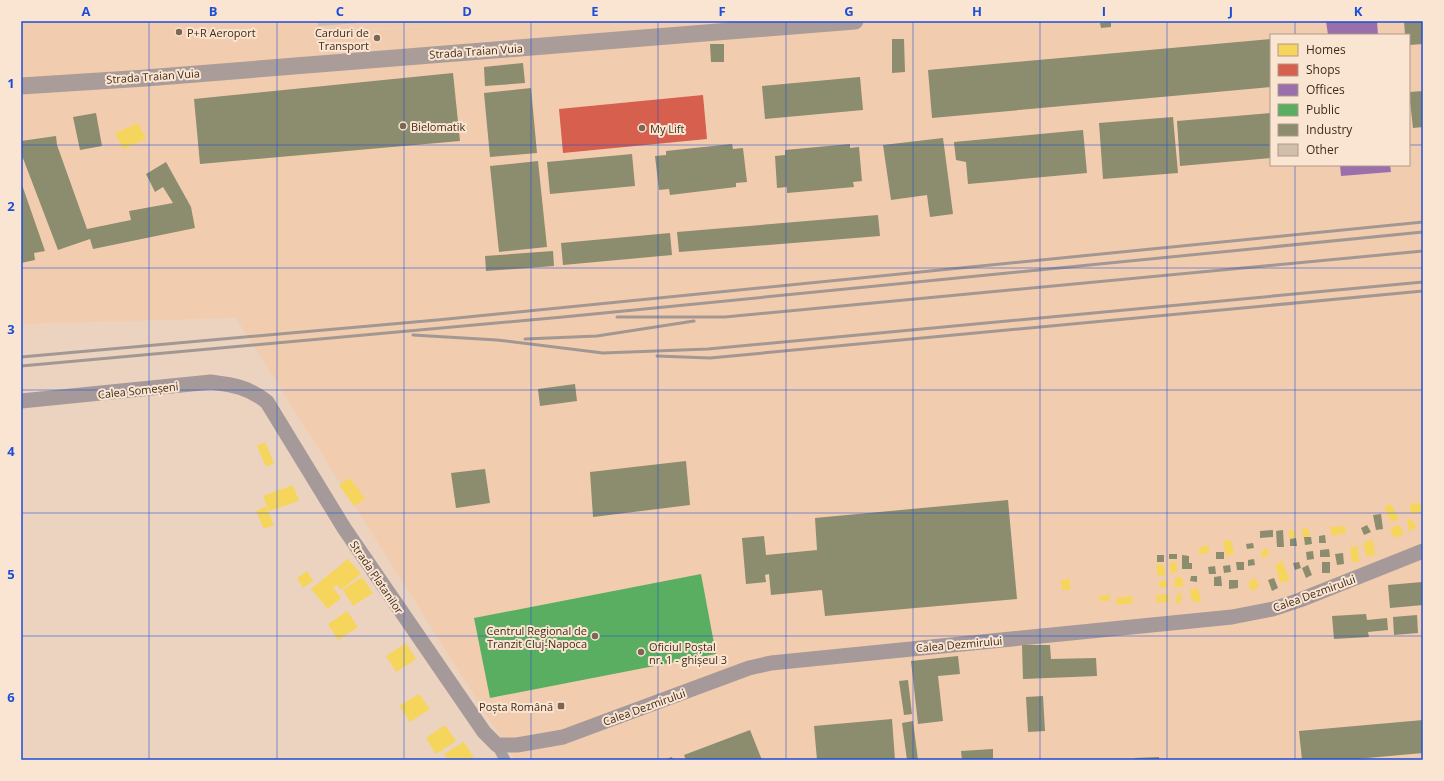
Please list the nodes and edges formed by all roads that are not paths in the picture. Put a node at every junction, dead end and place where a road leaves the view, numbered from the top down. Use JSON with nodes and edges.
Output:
{"nodes":[{"id":1,"x":855,"y":21,"type":"edge"},
{"id":2,"x":21,"y":75,"type":"edge"},
{"id":3,"x":96,"y":81,"type":"junction"},
{"id":4,"x":21,"y":86,"type":"edge"},
{"id":5,"x":21,"y":96,"type":"edge"},
{"id":6,"x":253,"y":391,"type":"joint"},
{"id":7,"x":21,"y":401,"type":"edge"},
{"id":8,"x":1423,"y":552,"type":"edge"},
{"id":9,"x":497,"y":745,"type":"junction"},
{"id":10,"x":505,"y":760,"type":"edge"}],
"edges":[{"from":1,"to":3,"type":"main road","name":"Strada Traian Vuia"},
{"from":2,"to":3,"type":"main road","name":"Strada Traian Vuia"},
{"from":3,"to":4,"type":"main road","name":"Strada Traian Vuia"},
{"from":3,"to":5,"type":"main road"},
{"from":6,"to":7,"type":"main road","name":"Calea Someșeni"},
{"from":6,"to":9,"type":"main road","name":"Strada Platanilor"},
{"from":8,"to":9,"type":"main road","name":"Calea Dezmirului"},
{"from":9,"to":10,"type":"street","name":"Strada Platanilor"}]}
